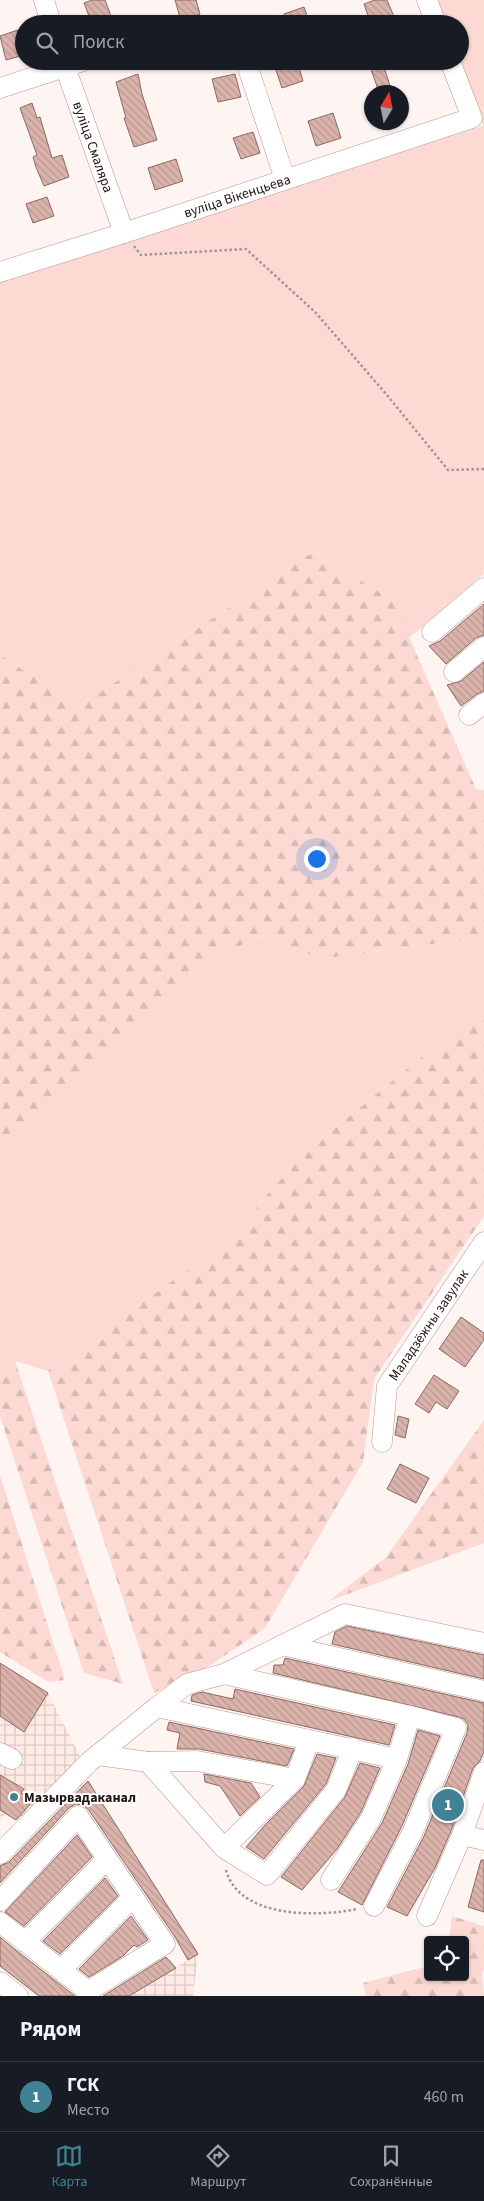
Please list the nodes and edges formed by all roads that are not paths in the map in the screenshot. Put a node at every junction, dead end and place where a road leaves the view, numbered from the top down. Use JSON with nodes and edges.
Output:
{"nodes":[{"id":1,"x":44,"y":0,"type":"edge"},
{"id":2,"x":427,"y":0,"type":"edge"},
{"id":3,"x":48,"y":15,"type":"edge"},
{"id":4,"x":433,"y":15,"type":"edge"},
{"id":5,"x":50,"y":70,"type":"edge"},
{"id":6,"x":72,"y":70,"type":"edge"},
{"id":7,"x":249,"y":70,"type":"edge"},
{"id":8,"x":453,"y":70,"type":"edge"},
{"id":9,"x":0,"y":88,"type":"edge"},
{"id":10,"x":285,"y":179,"type":"junction"},
{"id":11,"x":124,"y":234,"type":"junction"},
{"id":12,"x":0,"y":272,"type":"edge"},
{"id":13,"x":484,"y":588,"type":"edge"},
{"id":14,"x":432,"y":632,"type":"dead end"},
{"id":15,"x":484,"y":647,"type":"edge"},
{"id":16,"x":454,"y":672,"type":"dead end"},
{"id":17,"x":484,"y":1242,"type":"edge"},
{"id":18,"x":382,"y":1442,"type":"dead end"},
{"id":19,"x":484,"y":1643,"type":"edge"},
{"id":20,"x":282,"y":1645,"type":"junction"},
{"id":21,"x":224,"y":1674,"type":"junction"},
{"id":22,"x":484,"y":1691,"type":"edge"},
{"id":23,"x":157,"y":1707,"type":"junction"},
{"id":24,"x":410,"y":1716,"type":"junction"},
{"id":25,"x":309,"y":1740,"type":"junction"},
{"id":26,"x":353,"y":1748,"type":"junction"},
{"id":27,"x":98,"y":1755,"type":"junction"},
{"id":28,"x":397,"y":1759,"type":"junction"},
{"id":29,"x":148,"y":1762,"type":"junction"},
{"id":30,"x":484,"y":1772,"type":"edge"},
{"id":31,"x":294,"y":1780,"type":"junction"},
{"id":32,"x":462,"y":1835,"type":"junction"},
{"id":33,"x":484,"y":1840,"type":"edge"},
{"id":34,"x":0,"y":1854,"type":"edge"},
{"id":35,"x":225,"y":1858,"type":"junction"},
{"id":36,"x":107,"y":1859,"type":"junction"},
{"id":37,"x":331,"y":1880,"type":"dead end"},
{"id":38,"x":133,"y":1897,"type":"junction"},
{"id":39,"x":0,"y":1901,"type":"edge"},
{"id":40,"x":374,"y":1906,"type":"road end"},
{"id":41,"x":428,"y":1916,"type":"dead end"},
{"id":42,"x":0,"y":1922,"type":"edge"},
{"id":43,"x":25,"y":1942,"type":"junction"},
{"id":44,"x":61,"y":1970,"type":"junction"},
{"id":45,"x":0,"y":1982,"type":"edge"},
{"id":46,"x":18,"y":1996,"type":"edge"}],
"edges":[{"from":1,"to":3,"type":"street"},
{"from":2,"to":4,"type":"street"},
{"from":5,"to":9,"type":"street"},
{"from":6,"to":11,"type":"street","name":"вуліца Смаляра"},
{"from":7,"to":10,"type":"street"},
{"from":8,"to":10,"type":"street","name":"вуліца Вікенцьева"},
{"from":10,"to":11,"type":"street","name":"вуліца Вікенцьева"},
{"from":11,"to":12,"type":"street","name":"вуліца Вікенцьева"},
{"from":13,"to":14,"type":"street"},
{"from":15,"to":16,"type":"street"},
{"from":17,"to":18,"type":"street","name":"Маладзёжны завулак"},
{"from":19,"to":20,"type":"street"},
{"from":20,"to":21,"type":"street"},
{"from":20,"to":22,"type":"street"},
{"from":21,"to":23,"type":"street"},
{"from":21,"to":24,"type":"street"},
{"from":23,"to":25,"type":"street"},
{"from":23,"to":27,"type":"street"},
{"from":24,"to":28,"type":"street"},
{"from":24,"to":40,"type":"street"},
{"from":25,"to":26,"type":"street"},
{"from":25,"to":31,"type":"street"},
{"from":26,"to":28,"type":"street"},
{"from":26,"to":35,"type":"street"},
{"from":27,"to":29,"type":"street"},
{"from":27,"to":34,"type":"street"},
{"from":28,"to":37,"type":"street"},
{"from":29,"to":31,"type":"street"},
{"from":29,"to":35,"type":"street"},
{"from":30,"to":32,"type":"street"},
{"from":31,"to":35,"type":"street"},
{"from":32,"to":33,"type":"street"},
{"from":32,"to":41,"type":"street"},
{"from":36,"to":38,"type":"street"},
{"from":36,"to":39,"type":"street"},
{"from":36,"to":43,"type":"street"},
{"from":38,"to":44,"type":"street"},
{"from":38,"to":44,"type":"street"},
{"from":42,"to":43,"type":"street"},
{"from":43,"to":44,"type":"street"},
{"from":45,"to":46,"type":"street"}]}
